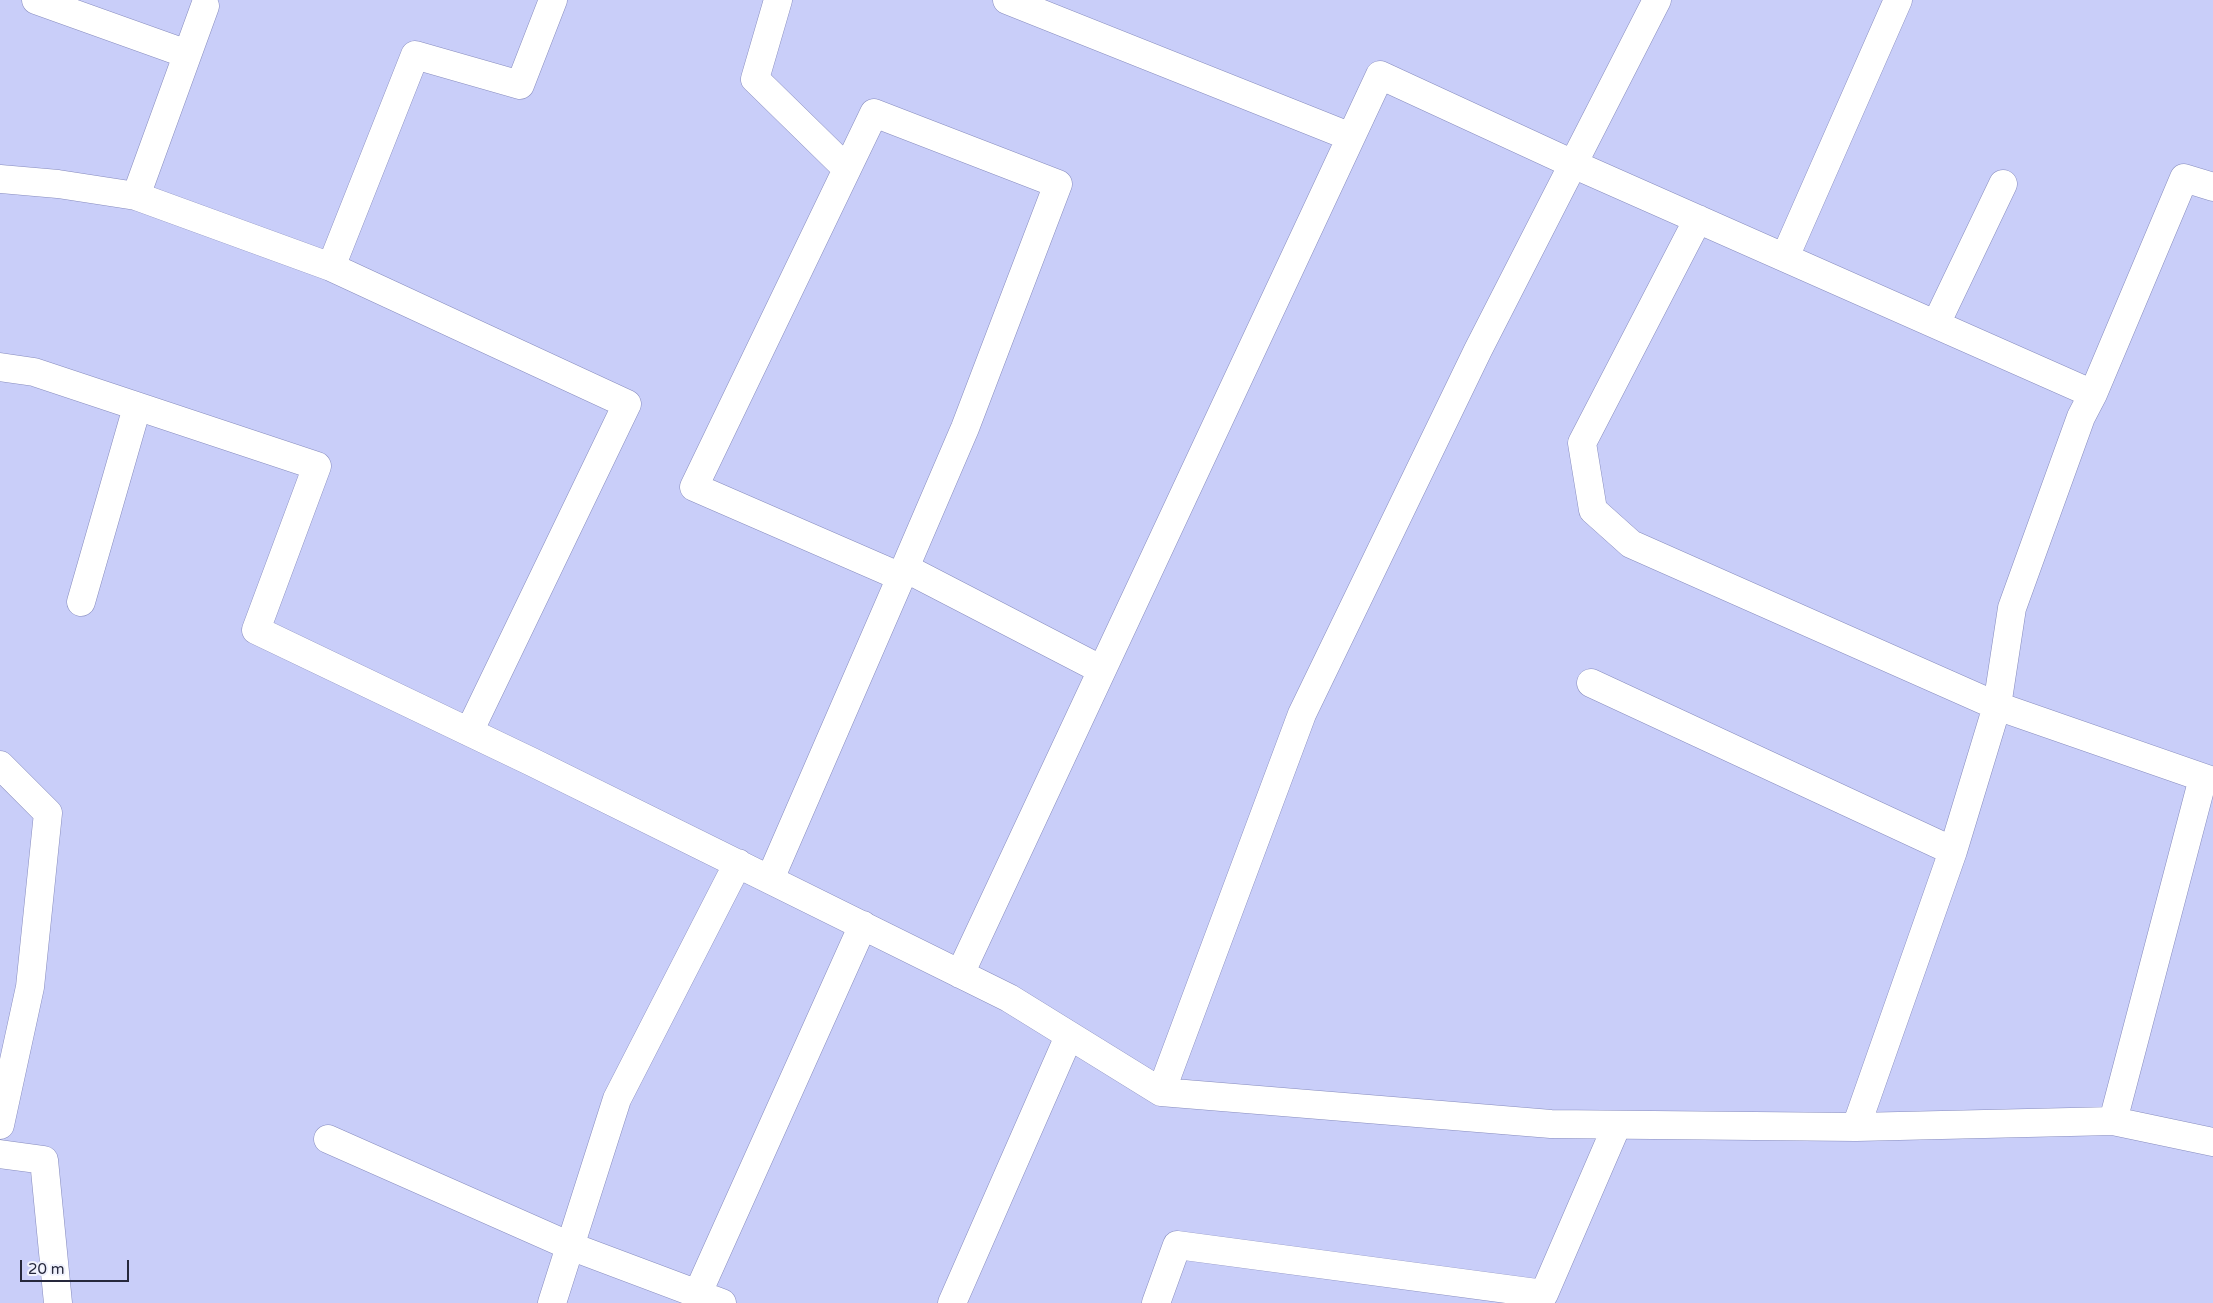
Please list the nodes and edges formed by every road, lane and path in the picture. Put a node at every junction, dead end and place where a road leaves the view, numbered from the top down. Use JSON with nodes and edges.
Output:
{"nodes":[{"id":1,"x":36,"y":0,"type":"edge"},
{"id":2,"x":554,"y":0,"type":"edge"},
{"id":3,"x":778,"y":0,"type":"edge"},
{"id":4,"x":1007,"y":0,"type":"edge"},
{"id":5,"x":1657,"y":0,"type":"edge"},
{"id":6,"x":1898,"y":0,"type":"edge"},
{"id":7,"x":205,"y":6,"type":"dead end"},
{"id":8,"x":188,"y":54,"type":"junction"},
{"id":9,"x":1351,"y":137,"type":"junction"},
{"id":10,"x":1573,"y":164,"type":"junction"},
{"id":11,"x":847,"y":169,"type":"junction"},
{"id":12,"x":0,"y":179,"type":"edge"},
{"id":13,"x":2003,"y":184,"type":"dead end"},
{"id":14,"x":2213,"y":187,"type":"edge"},
{"id":15,"x":136,"y":196,"type":"junction"},
{"id":16,"x":1698,"y":219,"type":"junction"},
{"id":17,"x":1785,"y":258,"type":"junction"},
{"id":18,"x":331,"y":266,"type":"junction"},
{"id":19,"x":1936,"y":324,"type":"junction"},
{"id":20,"x":0,"y":368,"type":"edge"},
{"id":21,"x":2093,"y":394,"type":"junction"},
{"id":22,"x":137,"y":406,"type":"junction"},
{"id":23,"x":903,"y":572,"type":"junction"},
{"id":24,"x":82,"y":602,"type":"dead end"},
{"id":25,"x":1102,"y":670,"type":"junction"},
{"id":26,"x":1591,"y":683,"type":"dead end"},
{"id":27,"x":1997,"y":706,"type":"junction"},
{"id":28,"x":469,"y":732,"type":"junction"},
{"id":29,"x":0,"y":765,"type":"edge"},
{"id":30,"x":2208,"y":780,"type":"edge"},
{"id":31,"x":1953,"y":851,"type":"junction"},
{"id":32,"x":738,"y":863,"type":"junction"},
{"id":33,"x":770,"y":879,"type":"junction"},
{"id":34,"x":863,"y":926,"type":"junction"},
{"id":35,"x":960,"y":974,"type":"junction"},
{"id":36,"x":1069,"y":1036,"type":"junction"},
{"id":37,"x":1161,"y":1092,"type":"junction"},
{"id":38,"x":2113,"y":1121,"type":"junction"},
{"id":39,"x":0,"y":1125,"type":"edge"},
{"id":40,"x":1617,"y":1125,"type":"junction"},
{"id":41,"x":1856,"y":1127,"type":"junction"},
{"id":42,"x":328,"y":1139,"type":"dead end"},
{"id":43,"x":2213,"y":1142,"type":"edge"},
{"id":44,"x":0,"y":1154,"type":"edge"},
{"id":45,"x":570,"y":1246,"type":"junction"},
{"id":46,"x":709,"y":1299,"type":"edge"},
{"id":47,"x":58,"y":1303,"type":"edge"},
{"id":48,"x":552,"y":1303,"type":"edge"},
{"id":49,"x":952,"y":1303,"type":"edge"},
{"id":50,"x":1156,"y":1303,"type":"edge"}],
"edges":[{"from":1,"to":8,"type":"street"},
{"from":2,"to":18,"type":"street"},
{"from":3,"to":11,"type":"street"},
{"from":4,"to":9,"type":"street"},
{"from":5,"to":10,"type":"street"},
{"from":6,"to":17,"type":"street"},
{"from":7,"to":8,"type":"street"},
{"from":8,"to":15,"type":"street"},
{"from":9,"to":10,"type":"street"},
{"from":9,"to":25,"type":"street"},
{"from":10,"to":16,"type":"street"},
{"from":10,"to":37,"type":"street"},
{"from":11,"to":23,"type":"street"},
{"from":11,"to":23,"type":"street"},
{"from":12,"to":15,"type":"street"},
{"from":13,"to":19,"type":"street"},
{"from":14,"to":21,"type":"street"},
{"from":15,"to":18,"type":"street"},
{"from":16,"to":17,"type":"street"},
{"from":16,"to":27,"type":"street"},
{"from":17,"to":19,"type":"street"},
{"from":18,"to":28,"type":"street"},
{"from":19,"to":21,"type":"street"},
{"from":20,"to":22,"type":"street"},
{"from":21,"to":27,"type":"street"},
{"from":22,"to":24,"type":"street"},
{"from":22,"to":28,"type":"street"},
{"from":23,"to":25,"type":"street"},
{"from":23,"to":33,"type":"street"},
{"from":25,"to":35,"type":"street"},
{"from":26,"to":31,"type":"street"},
{"from":27,"to":30,"type":"street"},
{"from":27,"to":31,"type":"street"},
{"from":28,"to":32,"type":"street"},
{"from":29,"to":39,"type":"street"},
{"from":30,"to":38,"type":"street"},
{"from":31,"to":41,"type":"street"},
{"from":32,"to":33,"type":"street"},
{"from":32,"to":45,"type":"street"},
{"from":33,"to":34,"type":"street"},
{"from":34,"to":35,"type":"street"},
{"from":34,"to":46,"type":"street"},
{"from":35,"to":36,"type":"street"},
{"from":36,"to":37,"type":"street"},
{"from":36,"to":49,"type":"street"},
{"from":37,"to":40,"type":"street"},
{"from":38,"to":41,"type":"street"},
{"from":38,"to":43,"type":"street"},
{"from":40,"to":41,"type":"street"},
{"from":40,"to":50,"type":"street"},
{"from":42,"to":45,"type":"street"},
{"from":44,"to":47,"type":"street"},
{"from":45,"to":46,"type":"street"},
{"from":45,"to":48,"type":"street"}]}
